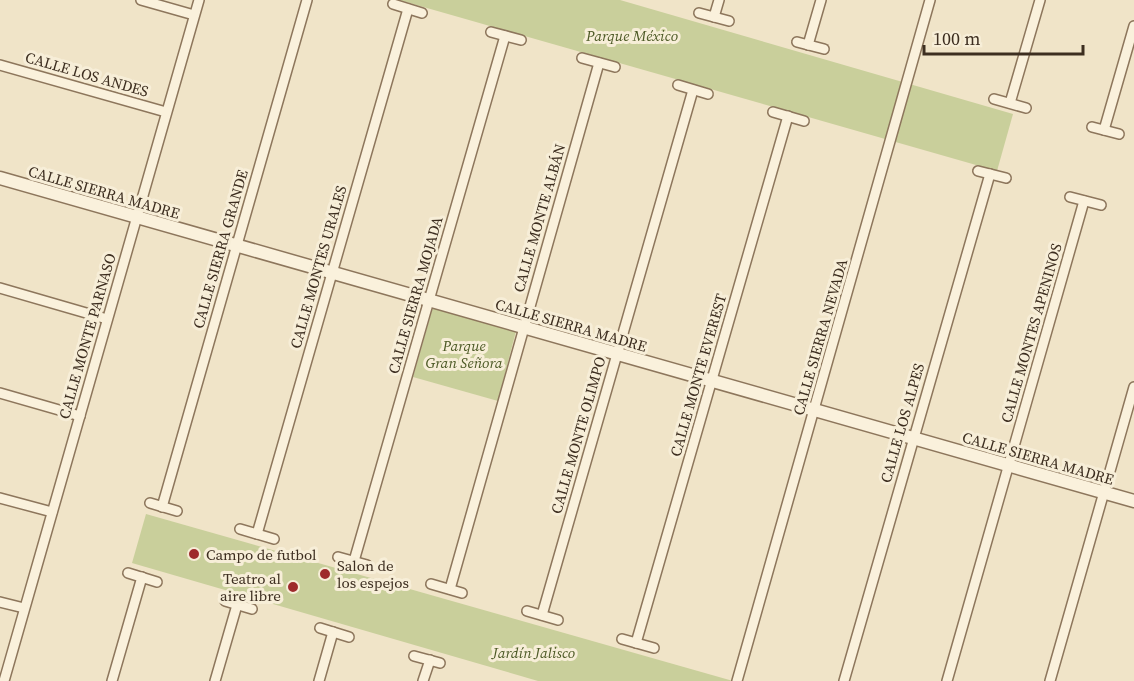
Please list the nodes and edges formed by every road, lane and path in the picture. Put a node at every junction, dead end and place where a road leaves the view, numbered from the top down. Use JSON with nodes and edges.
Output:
{"nodes":[{"id":1,"x":141,"y":0,"type":"edge"},
{"id":2,"x":199,"y":0,"type":"edge"},
{"id":3,"x":308,"y":0,"type":"edge"},
{"id":4,"x":719,"y":0,"type":"edge"},
{"id":5,"x":821,"y":0,"type":"edge"},
{"id":6,"x":930,"y":0,"type":"edge"},
{"id":7,"x":1040,"y":0,"type":"edge"},
{"id":8,"x":393,"y":4,"type":"dead end"},
{"id":9,"x":408,"y":9,"type":"junction"},
{"id":10,"x":422,"y":13,"type":"dead end"},
{"id":11,"x":699,"y":13,"type":"dead end"},
{"id":12,"x":194,"y":15,"type":"junction"},
{"id":13,"x":714,"y":17,"type":"junction"},
{"id":14,"x":729,"y":21,"type":"dead end"},
{"id":15,"x":1134,"y":26,"type":"edge"},
{"id":16,"x":491,"y":32,"type":"dead end"},
{"id":17,"x":505,"y":36,"type":"junction"},
{"id":18,"x":521,"y":40,"type":"dead end"},
{"id":19,"x":797,"y":42,"type":"dead end"},
{"id":20,"x":808,"y":45,"type":"junction"},
{"id":21,"x":824,"y":49,"type":"dead end"},
{"id":22,"x":582,"y":58,"type":"dead end"},
{"id":23,"x":599,"y":63,"type":"junction"},
{"id":24,"x":0,"y":65,"type":"edge"},
{"id":25,"x":615,"y":67,"type":"dead end"},
{"id":26,"x":678,"y":85,"type":"dead end"},
{"id":27,"x":693,"y":90,"type":"junction"},
{"id":28,"x":708,"y":94,"type":"dead end"},
{"id":29,"x":994,"y":99,"type":"dead end"},
{"id":30,"x":1010,"y":103,"type":"junction"},
{"id":31,"x":1026,"y":108,"type":"dead end"},
{"id":32,"x":166,"y":112,"type":"junction"},
{"id":33,"x":773,"y":112,"type":"dead end"},
{"id":34,"x":788,"y":116,"type":"junction"},
{"id":35,"x":804,"y":121,"type":"dead end"},
{"id":36,"x":1092,"y":127,"type":"dead end"},
{"id":37,"x":1104,"y":130,"type":"junction"},
{"id":38,"x":1119,"y":134,"type":"dead end"},
{"id":39,"x":978,"y":171,"type":"dead end"},
{"id":40,"x":990,"y":174,"type":"junction"},
{"id":41,"x":0,"y":178,"type":"edge"},
{"id":42,"x":1006,"y":178,"type":"dead end"},
{"id":43,"x":1070,"y":196,"type":"dead end"},
{"id":44,"x":1084,"y":201,"type":"junction"},
{"id":45,"x":1101,"y":205,"type":"dead end"},
{"id":46,"x":137,"y":217,"type":"junction"},
{"id":47,"x":237,"y":245,"type":"junction"},
{"id":48,"x":333,"y":273,"type":"junction"},
{"id":49,"x":0,"y":288,"type":"edge"},
{"id":50,"x":429,"y":300,"type":"junction"},
{"id":51,"x":107,"y":319,"type":"junction"},
{"id":52,"x":524,"y":327,"type":"junction"},
{"id":53,"x":617,"y":354,"type":"junction"},
{"id":54,"x":712,"y":381,"type":"junction"},
{"id":55,"x":1134,"y":387,"type":"edge"},
{"id":56,"x":0,"y":393,"type":"edge"},
{"id":57,"x":816,"y":410,"type":"junction"},
{"id":58,"x":80,"y":416,"type":"junction"},
{"id":59,"x":914,"y":438,"type":"junction"},
{"id":60,"x":1008,"y":465,"type":"junction"},
{"id":61,"x":1104,"y":492,"type":"junction"},
{"id":62,"x":0,"y":498,"type":"edge"},
{"id":63,"x":1134,"y":501,"type":"edge"},
{"id":64,"x":150,"y":503,"type":"dead end"},
{"id":65,"x":162,"y":507,"type":"junction"},
{"id":66,"x":177,"y":511,"type":"dead end"},
{"id":67,"x":52,"y":512,"type":"junction"},
{"id":68,"x":240,"y":529,"type":"dead end"},
{"id":69,"x":257,"y":534,"type":"junction"},
{"id":70,"x":274,"y":539,"type":"dead end"},
{"id":71,"x":338,"y":557,"type":"dead end"},
{"id":72,"x":354,"y":561,"type":"junction"},
{"id":73,"x":367,"y":565,"type":"dead end"},
{"id":74,"x":128,"y":573,"type":"dead end"},
{"id":75,"x":142,"y":577,"type":"junction"},
{"id":76,"x":157,"y":582,"type":"dead end"},
{"id":77,"x":431,"y":584,"type":"dead end"},
{"id":78,"x":450,"y":589,"type":"junction"},
{"id":79,"x":462,"y":593,"type":"dead end"},
{"id":80,"x":225,"y":601,"type":"dead end"},
{"id":81,"x":0,"y":602,"type":"edge"},
{"id":82,"x":237,"y":605,"type":"junction"},
{"id":83,"x":24,"y":608,"type":"junction"},
{"id":84,"x":252,"y":609,"type":"dead end"},
{"id":85,"x":527,"y":611,"type":"dead end"},
{"id":86,"x":542,"y":615,"type":"junction"},
{"id":87,"x":558,"y":620,"type":"dead end"},
{"id":88,"x":320,"y":628,"type":"dead end"},
{"id":89,"x":333,"y":632,"type":"junction"},
{"id":90,"x":349,"y":637,"type":"dead end"},
{"id":91,"x":622,"y":639,"type":"dead end"},
{"id":92,"x":636,"y":643,"type":"junction"},
{"id":93,"x":654,"y":648,"type":"dead end"},
{"id":94,"x":414,"y":656,"type":"dead end"},
{"id":95,"x":430,"y":660,"type":"junction"},
{"id":96,"x":440,"y":663,"type":"dead end"},
{"id":97,"x":4,"y":681,"type":"edge"},
{"id":98,"x":112,"y":681,"type":"edge"},
{"id":99,"x":215,"y":681,"type":"edge"},
{"id":100,"x":319,"y":681,"type":"edge"},
{"id":101,"x":423,"y":681,"type":"edge"},
{"id":102,"x":737,"y":681,"type":"edge"},
{"id":103,"x":843,"y":681,"type":"edge"},
{"id":104,"x":946,"y":681,"type":"edge"},
{"id":105,"x":1050,"y":681,"type":"edge"}],
"edges":[{"from":1,"to":12,"type":"street"},
{"from":2,"to":12,"type":"street","name":"CALLE MONTE PARNASO"},
{"from":3,"to":47,"type":"street","name":"CALLE SIERRA GRANDE"},
{"from":4,"to":13,"type":"street"},
{"from":5,"to":20,"type":"street"},
{"from":6,"to":57,"type":"street","name":"CALLE SIERRA NEVADA"},
{"from":7,"to":30,"type":"street"},
{"from":8,"to":9,"type":"street"},
{"from":9,"to":10,"type":"street"},
{"from":9,"to":48,"type":"street","name":"CALLE MONTES URALES"},
{"from":11,"to":13,"type":"street"},
{"from":12,"to":32,"type":"street","name":"CALLE MONTE PARNASO"},
{"from":13,"to":14,"type":"street"},
{"from":15,"to":37,"type":"street"},
{"from":16,"to":17,"type":"street"},
{"from":17,"to":18,"type":"street"},
{"from":17,"to":50,"type":"street","name":"CALLE SIERRA MOJADA"},
{"from":19,"to":20,"type":"street"},
{"from":20,"to":21,"type":"street"},
{"from":22,"to":23,"type":"street"},
{"from":23,"to":25,"type":"street"},
{"from":23,"to":52,"type":"street","name":"CALLE MONTE ALBÁN"},
{"from":24,"to":32,"type":"street","name":"CALLE LOS ANDES"},
{"from":26,"to":27,"type":"street"},
{"from":27,"to":28,"type":"street"},
{"from":27,"to":53,"type":"street","name":"CALLE MONTE OLIMPO"},
{"from":29,"to":30,"type":"street"},
{"from":30,"to":31,"type":"street"},
{"from":32,"to":46,"type":"street","name":"CALLE MONTE PARNASO"},
{"from":33,"to":34,"type":"street"},
{"from":34,"to":35,"type":"street"},
{"from":34,"to":54,"type":"street","name":"CALLE MONTE EVEREST"},
{"from":36,"to":37,"type":"street"},
{"from":37,"to":38,"type":"street"},
{"from":39,"to":40,"type":"street"},
{"from":40,"to":42,"type":"street"},
{"from":40,"to":59,"type":"street","name":"CALLE LOS ALPES"},
{"from":41,"to":46,"type":"street","name":"CALLE SIERRA MADRE"},
{"from":43,"to":44,"type":"street"},
{"from":44,"to":45,"type":"street"},
{"from":44,"to":60,"type":"street","name":"CALLE MONTES APENINOS"},
{"from":46,"to":47,"type":"street","name":"CALLE SIERRA MADRE"},
{"from":46,"to":51,"type":"street","name":"CALLE MONTE PARNASO"},
{"from":47,"to":48,"type":"street","name":"CALLE SIERRA MADRE"},
{"from":47,"to":65,"type":"street","name":"CALLE SIERRA GRANDE"},
{"from":48,"to":50,"type":"street","name":"CALLE SIERRA MADRE"},
{"from":48,"to":69,"type":"street","name":"CALLE MONTES URALES"},
{"from":49,"to":51,"type":"street"},
{"from":50,"to":52,"type":"street","name":"CALLE SIERRA MADRE"},
{"from":50,"to":72,"type":"street","name":"CALLE SIERRA MOJADA"},
{"from":51,"to":58,"type":"street","name":"CALLE MONTE PARNASO"},
{"from":52,"to":53,"type":"street","name":"CALLE SIERRA MADRE"},
{"from":52,"to":78,"type":"street","name":"CALLE MONTE ALBÁN"},
{"from":53,"to":54,"type":"street","name":"CALLE SIERRA MADRE"},
{"from":53,"to":86,"type":"street","name":"CALLE MONTE OLIMPO"},
{"from":54,"to":57,"type":"street","name":"CALLE SIERRA MADRE"},
{"from":54,"to":92,"type":"street","name":"CALLE MONTE EVEREST"},
{"from":55,"to":61,"type":"street"},
{"from":56,"to":58,"type":"street"},
{"from":57,"to":59,"type":"street","name":"CALLE SIERRA MADRE"},
{"from":57,"to":102,"type":"street","name":"CALLE SIERRA NEVADA"},
{"from":58,"to":67,"type":"street","name":"CALLE MONTE PARNASO"},
{"from":59,"to":60,"type":"street","name":"CALLE SIERRA MADRE"},
{"from":59,"to":103,"type":"street","name":"CALLE LOS ALPES"},
{"from":60,"to":61,"type":"street","name":"CALLE SIERRA MADRE"},
{"from":60,"to":104,"type":"street","name":"CALLE MONTES APENINOS"},
{"from":61,"to":63,"type":"street","name":"CALLE SIERRA MADRE"},
{"from":61,"to":105,"type":"street"},
{"from":62,"to":67,"type":"street"},
{"from":64,"to":65,"type":"street"},
{"from":65,"to":66,"type":"street"},
{"from":67,"to":83,"type":"street","name":"CALLE MONTE PARNASO"},
{"from":68,"to":69,"type":"street"},
{"from":69,"to":70,"type":"street"},
{"from":71,"to":72,"type":"street"},
{"from":72,"to":73,"type":"street"},
{"from":74,"to":75,"type":"street"},
{"from":75,"to":76,"type":"street"},
{"from":75,"to":98,"type":"street"},
{"from":77,"to":78,"type":"street"},
{"from":78,"to":79,"type":"street"},
{"from":80,"to":82,"type":"street"},
{"from":81,"to":83,"type":"street"},
{"from":82,"to":84,"type":"street"},
{"from":82,"to":99,"type":"street"},
{"from":83,"to":97,"type":"street","name":"CALLE MONTE PARNASO"},
{"from":85,"to":86,"type":"street"},
{"from":86,"to":87,"type":"street"},
{"from":88,"to":89,"type":"street"},
{"from":89,"to":90,"type":"street"},
{"from":89,"to":100,"type":"street"},
{"from":91,"to":92,"type":"street"},
{"from":92,"to":93,"type":"street"},
{"from":94,"to":95,"type":"street"},
{"from":95,"to":96,"type":"street"},
{"from":95,"to":101,"type":"street"}]}
